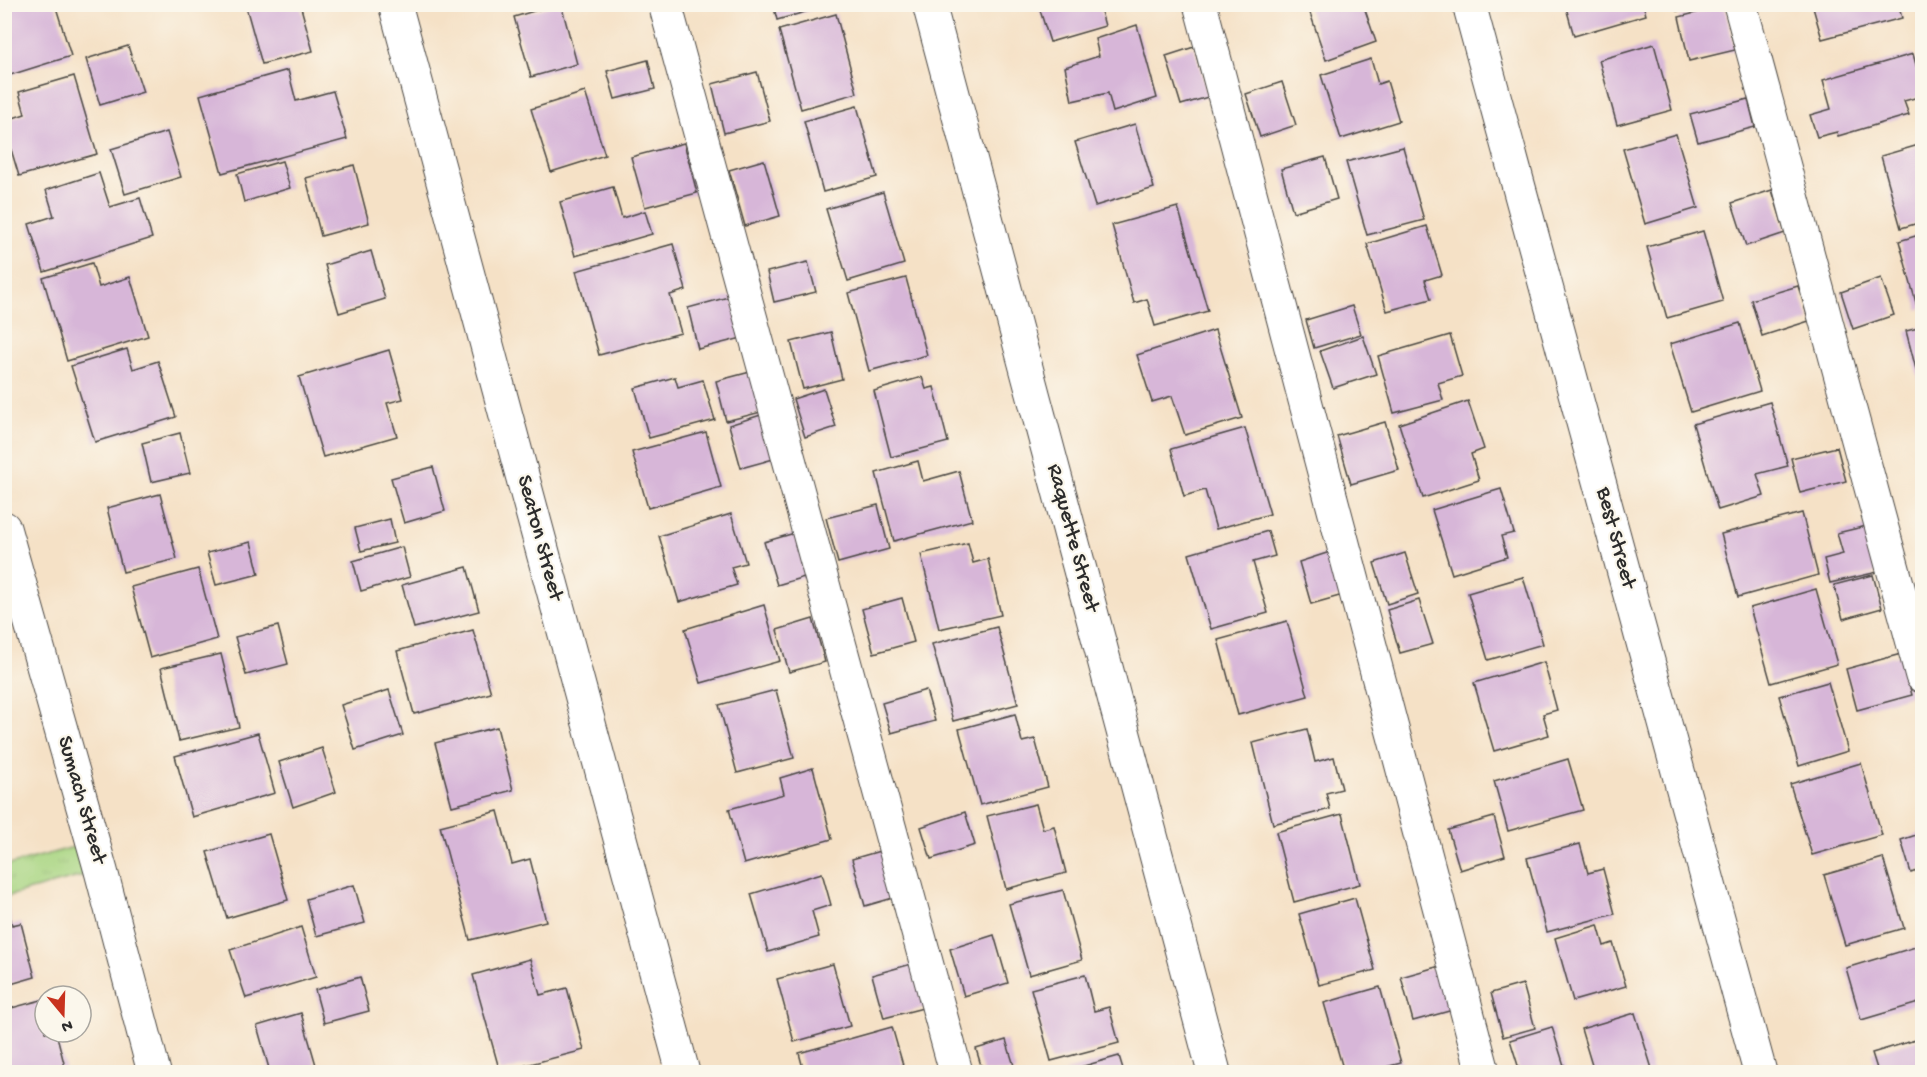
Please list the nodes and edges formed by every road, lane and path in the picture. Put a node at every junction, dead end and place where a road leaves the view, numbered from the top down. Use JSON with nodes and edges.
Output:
{"nodes":[{"id":1,"x":395,"y":4,"type":"edge"},
{"id":2,"x":665,"y":4,"type":"edge"},
{"id":3,"x":929,"y":4,"type":"edge"},
{"id":4,"x":1200,"y":4,"type":"edge"},
{"id":5,"x":1469,"y":4,"type":"edge"},
{"id":6,"x":1740,"y":4,"type":"edge"},
{"id":7,"x":4,"y":528,"type":"edge"},
{"id":8,"x":1923,"y":676,"type":"edge"},
{"id":9,"x":154,"y":1072,"type":"edge"},
{"id":10,"x":683,"y":1072,"type":"edge"},
{"id":11,"x":956,"y":1072,"type":"edge"},
{"id":12,"x":1214,"y":1072,"type":"edge"},
{"id":13,"x":1483,"y":1072,"type":"edge"},
{"id":14,"x":1760,"y":1072,"type":"edge"}],
"edges":[{"from":1,"to":10,"type":"street","name":"Seaton Street"},
{"from":2,"to":11,"type":"street"},
{"from":3,"to":12,"type":"street","name":"Raquette Street"},
{"from":4,"to":13,"type":"street"},
{"from":5,"to":14,"type":"street","name":"Best Street"},
{"from":6,"to":8,"type":"street"},
{"from":7,"to":9,"type":"street","name":"Sumach Street"}]}
